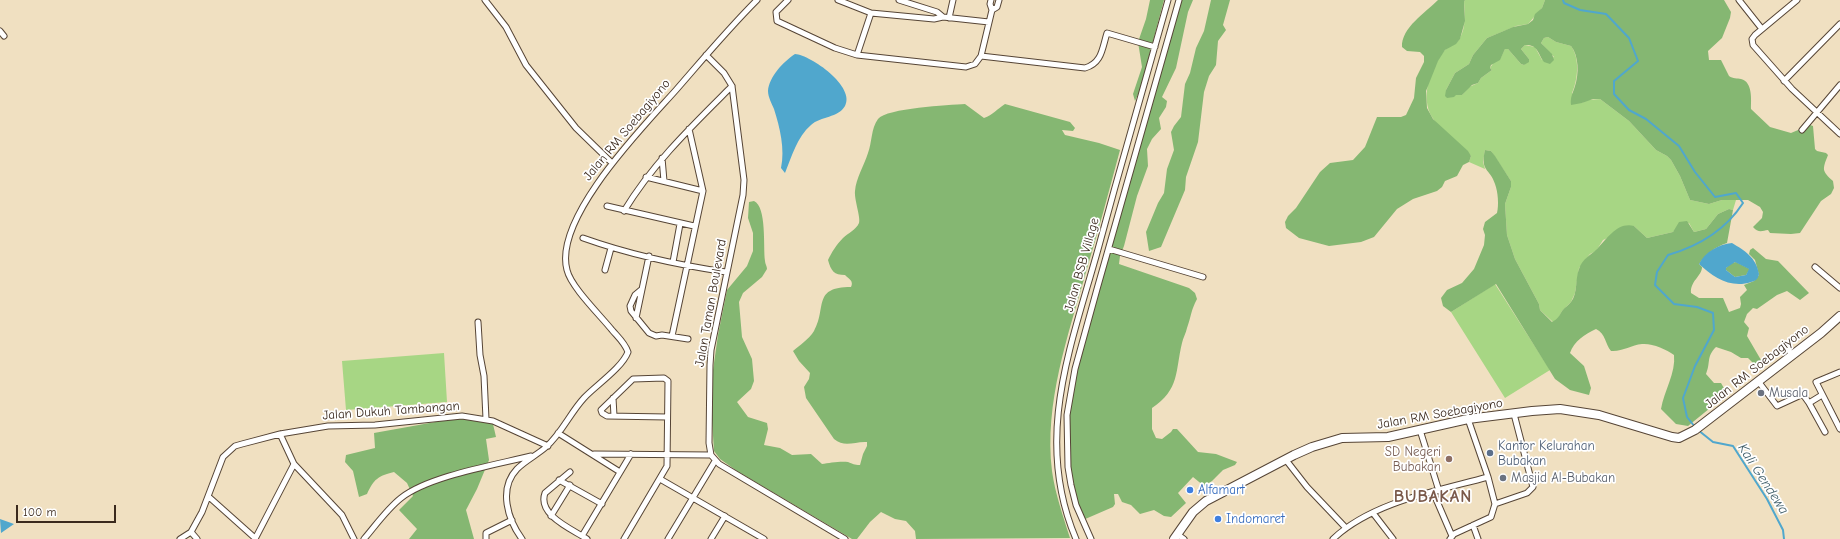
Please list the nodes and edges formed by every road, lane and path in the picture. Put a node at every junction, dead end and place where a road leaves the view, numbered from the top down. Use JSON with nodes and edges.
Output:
{"nodes":[{"id":1,"x":485,"y":0,"type":"edge"},
{"id":2,"x":757,"y":0,"type":"edge"},
{"id":3,"x":788,"y":0,"type":"edge"},
{"id":4,"x":838,"y":0,"type":"edge"},
{"id":5,"x":900,"y":0,"type":"edge"},
{"id":6,"x":953,"y":0,"type":"edge"},
{"id":7,"x":992,"y":0,"type":"edge"},
{"id":8,"x":999,"y":0,"type":"edge"},
{"id":9,"x":1168,"y":0,"type":"edge"},
{"id":10,"x":1179,"y":0,"type":"edge"},
{"id":11,"x":1739,"y":0,"type":"edge"},
{"id":12,"x":1797,"y":0,"type":"edge"},
{"id":13,"x":992,"y":10,"type":"junction"},
{"id":14,"x":871,"y":13,"type":"junction"},
{"id":15,"x":946,"y":17,"type":"junction"},
{"id":16,"x":990,"y":22,"type":"junction"},
{"id":17,"x":1840,"y":24,"type":"edge"},
{"id":18,"x":1762,"y":29,"type":"junction"},
{"id":19,"x":0,"y":31,"type":"edge"},
{"id":20,"x":4,"y":36,"type":"dead end"},
{"id":21,"x":1155,"y":47,"type":"junction"},
{"id":22,"x":706,"y":55,"type":"junction"},
{"id":23,"x":857,"y":55,"type":"junction"},
{"id":24,"x":981,"y":56,"type":"junction"},
{"id":25,"x":1784,"y":81,"type":"junction"},
{"id":26,"x":1840,"y":85,"type":"edge"},
{"id":27,"x":732,"y":86,"type":"junction"},
{"id":28,"x":1816,"y":114,"type":"junction"},
{"id":29,"x":689,"y":129,"type":"junction"},
{"id":30,"x":1802,"y":130,"type":"dead end"},
{"id":31,"x":1840,"y":134,"type":"edge"},
{"id":32,"x":662,"y":158,"type":"junction"},
{"id":33,"x":612,"y":162,"type":"junction"},
{"id":34,"x":646,"y":177,"type":"junction"},
{"id":35,"x":664,"y":181,"type":"junction"},
{"id":36,"x":702,"y":191,"type":"junction"},
{"id":37,"x":607,"y":206,"type":"dead end"},
{"id":38,"x":624,"y":211,"type":"junction"},
{"id":39,"x":680,"y":224,"type":"junction"},
{"id":40,"x":694,"y":226,"type":"junction"},
{"id":41,"x":583,"y":238,"type":"dead end"},
{"id":42,"x":611,"y":248,"type":"junction"},
{"id":43,"x":1108,"y":249,"type":"junction"},
{"id":44,"x":649,"y":256,"type":"junction"},
{"id":45,"x":673,"y":262,"type":"junction"},
{"id":46,"x":686,"y":266,"type":"junction"},
{"id":47,"x":1815,"y":267,"type":"dead end"},
{"id":48,"x":605,"y":270,"type":"dead end"},
{"id":49,"x":726,"y":272,"type":"junction"},
{"id":50,"x":1203,"y":277,"type":"dead end"},
{"id":51,"x":1840,"y":288,"type":"edge"},
{"id":52,"x":1840,"y":316,"type":"edge"},
{"id":53,"x":478,"y":322,"type":"dead end"},
{"id":54,"x":672,"y":336,"type":"junction"},
{"id":55,"x":688,"y":339,"type":"dead end"},
{"id":56,"x":1786,"y":345,"type":"dead end"},
{"id":57,"x":1792,"y":355,"type":"junction"},
{"id":58,"x":1840,"y":372,"type":"edge"},
{"id":59,"x":1758,"y":381,"type":"junction"},
{"id":60,"x":1822,"y":395,"type":"junction"},
{"id":61,"x":613,"y":398,"type":"junction"},
{"id":62,"x":1809,"y":403,"type":"junction"},
{"id":63,"x":1514,"y":414,"type":"junction"},
{"id":64,"x":614,"y":416,"type":"junction"},
{"id":65,"x":667,"y":417,"type":"junction"},
{"id":66,"x":486,"y":419,"type":"junction"},
{"id":67,"x":1468,"y":419,"type":"junction"},
{"id":68,"x":1840,"y":429,"type":"edge"},
{"id":69,"x":1420,"y":430,"type":"junction"},
{"id":70,"x":1825,"y":432,"type":"dead end"},
{"id":71,"x":558,"y":433,"type":"junction"},
{"id":72,"x":280,"y":434,"type":"junction"},
{"id":73,"x":548,"y":446,"type":"junction"},
{"id":74,"x":594,"y":454,"type":"junction"},
{"id":75,"x":631,"y":454,"type":"junction"},
{"id":76,"x":667,"y":454,"type":"junction"},
{"id":77,"x":536,"y":455,"type":"junction"},
{"id":78,"x":711,"y":455,"type":"junction"},
{"id":79,"x":1286,"y":460,"type":"junction"},
{"id":80,"x":715,"y":461,"type":"junction"},
{"id":81,"x":294,"y":464,"type":"junction"},
{"id":82,"x":570,"y":472,"type":"dead end"},
{"id":83,"x":620,"y":472,"type":"junction"},
{"id":84,"x":1488,"y":477,"type":"junction"},
{"id":85,"x":660,"y":479,"type":"junction"},
{"id":86,"x":559,"y":480,"type":"junction"},
{"id":87,"x":570,"y":485,"type":"junction"},
{"id":88,"x":1440,"y":491,"type":"junction"},
{"id":89,"x":1433,"y":492,"type":"junction"},
{"id":90,"x":208,"y":497,"type":"junction"},
{"id":91,"x":693,"y":497,"type":"junction"},
{"id":92,"x":602,"y":504,"type":"junction"},
{"id":93,"x":1495,"y":504,"type":"junction"},
{"id":94,"x":1373,"y":513,"type":"junction"},
{"id":95,"x":551,"y":516,"type":"junction"},
{"id":96,"x":725,"y":516,"type":"junction"},
{"id":97,"x":512,"y":520,"type":"junction"},
{"id":98,"x":1473,"y":525,"type":"junction"},
{"id":99,"x":1346,"y":527,"type":"junction"},
{"id":100,"x":191,"y":532,"type":"junction"},
{"id":101,"x":756,"y":537,"type":"edge"},
{"id":102,"x":1178,"y":537,"type":"edge"},
{"id":103,"x":1451,"y":537,"type":"edge"},
{"id":104,"x":255,"y":538,"type":"edge"},
{"id":105,"x":585,"y":538,"type":"edge"},
{"id":106,"x":180,"y":539,"type":"edge"},
{"id":107,"x":197,"y":539,"type":"edge"},
{"id":108,"x":354,"y":539,"type":"edge"},
{"id":109,"x":364,"y":539,"type":"edge"},
{"id":110,"x":486,"y":539,"type":"edge"},
{"id":111,"x":522,"y":539,"type":"edge"},
{"id":112,"x":624,"y":539,"type":"edge"},
{"id":113,"x":668,"y":539,"type":"edge"},
{"id":114,"x":711,"y":539,"type":"edge"},
{"id":115,"x":764,"y":539,"type":"edge"},
{"id":116,"x":845,"y":539,"type":"edge"},
{"id":117,"x":1076,"y":539,"type":"edge"},
{"id":118,"x":1091,"y":539,"type":"edge"},
{"id":119,"x":1333,"y":539,"type":"edge"},
{"id":120,"x":1393,"y":539,"type":"edge"},
{"id":121,"x":1478,"y":539,"type":"edge"}],
"edges":[{"from":1,"to":33,"type":"street"},
{"from":2,"to":22,"type":"street","name":"Jalan RM Soebagiyono"},
{"from":3,"to":23,"type":"street"},
{"from":4,"to":14,"type":"street"},
{"from":5,"to":15,"type":"street"},
{"from":6,"to":15,"type":"street"},
{"from":7,"to":13,"type":"street"},
{"from":8,"to":13,"type":"street"},
{"from":9,"to":21,"type":"street","name":"Jalan BSB Village"},
{"from":10,"to":43,"type":"street"},
{"from":11,"to":18,"type":"street"},
{"from":12,"to":18,"type":"street"},
{"from":13,"to":16,"type":"street"},
{"from":14,"to":15,"type":"street"},
{"from":14,"to":23,"type":"street"},
{"from":15,"to":16,"type":"street"},
{"from":16,"to":24,"type":"street"},
{"from":17,"to":25,"type":"street"},
{"from":18,"to":25,"type":"street"},
{"from":19,"to":20,"type":"street"},
{"from":21,"to":24,"type":"street"},
{"from":21,"to":117,"type":"street","name":"Jalan BSB Village"},
{"from":22,"to":27,"type":"street","name":"Jalan Taman Boulevard"},
{"from":22,"to":33,"type":"street","name":"Jalan RM Soebagiyono"},
{"from":23,"to":24,"type":"street"},
{"from":25,"to":28,"type":"street"},
{"from":26,"to":28,"type":"street"},
{"from":27,"to":29,"type":"street"},
{"from":27,"to":49,"type":"street","name":"Jalan Taman Boulevard"},
{"from":28,"to":30,"type":"street"},
{"from":28,"to":31,"type":"street"},
{"from":29,"to":32,"type":"street"},
{"from":29,"to":36,"type":"street"},
{"from":32,"to":34,"type":"street"},
{"from":32,"to":35,"type":"street"},
{"from":33,"to":71,"type":"street","name":"Jalan RM Soebagiyono"},
{"from":34,"to":35,"type":"street"},
{"from":34,"to":38,"type":"street"},
{"from":35,"to":36,"type":"street"},
{"from":36,"to":40,"type":"street"},
{"from":37,"to":38,"type":"street"},
{"from":38,"to":39,"type":"street"},
{"from":39,"to":40,"type":"street"},
{"from":39,"to":45,"type":"street"},
{"from":40,"to":46,"type":"street"},
{"from":41,"to":42,"type":"street"},
{"from":42,"to":44,"type":"street"},
{"from":42,"to":48,"type":"street"},
{"from":43,"to":50,"type":"street"},
{"from":43,"to":118,"type":"street"},
{"from":44,"to":45,"type":"street"},
{"from":44,"to":54,"type":"street"},
{"from":45,"to":46,"type":"street"},
{"from":46,"to":49,"type":"street"},
{"from":46,"to":54,"type":"street"},
{"from":47,"to":51,"type":"street"},
{"from":49,"to":78,"type":"street","name":"Jalan Taman Boulevard"},
{"from":52,"to":57,"type":"main road","name":"Jalan RM Soebagiyono"},
{"from":53,"to":66,"type":"street"},
{"from":54,"to":55,"type":"street"},
{"from":56,"to":57,"type":"street"},
{"from":57,"to":59,"type":"main road","name":"Jalan RM Soebagiyono"},
{"from":58,"to":60,"type":"street"},
{"from":59,"to":62,"type":"street"},
{"from":59,"to":63,"type":"main road","name":"Jalan RM Soebagiyono"},
{"from":60,"to":62,"type":"street"},
{"from":60,"to":68,"type":"street"},
{"from":61,"to":64,"type":"street"},
{"from":61,"to":64,"type":"street"},
{"from":61,"to":65,"type":"street"},
{"from":62,"to":70,"type":"street"},
{"from":63,"to":67,"type":"main road","name":"Jalan RM Soebagiyono"},
{"from":63,"to":93,"type":"street"},
{"from":64,"to":65,"type":"street"},
{"from":65,"to":76,"type":"street"},
{"from":66,"to":72,"type":"street","name":"Jalan Dukuh Tambangan"},
{"from":66,"to":73,"type":"street","name":"Jalan Dukuh Tambangan"},
{"from":67,"to":69,"type":"main road","name":"Jalan RM Soebagiyono"},
{"from":67,"to":84,"type":"street"},
{"from":69,"to":79,"type":"main road","name":"Jalan RM Soebagiyono"},
{"from":69,"to":88,"type":"street"},
{"from":71,"to":73,"type":"street","name":"Jalan RM Soebagiyono"},
{"from":71,"to":74,"type":"street"},
{"from":72,"to":81,"type":"street"},
{"from":72,"to":90,"type":"street","name":"Jalan Dukuh Tambangan"},
{"from":73,"to":77,"type":"street","name":"Jalan RM Soebagiyono"},
{"from":74,"to":75,"type":"street"},
{"from":74,"to":83,"type":"street"},
{"from":75,"to":76,"type":"street"},
{"from":75,"to":83,"type":"street"},
{"from":76,"to":78,"type":"street"},
{"from":76,"to":85,"type":"street"},
{"from":77,"to":97,"type":"street","name":"Jalan RM Soebagiyono"},
{"from":77,"to":109,"type":"street"},
{"from":78,"to":80,"type":"street","name":"Jalan Taman Boulevard"},
{"from":79,"to":99,"type":"street"},
{"from":79,"to":102,"type":"main road","name":"Jalan RM Soebagiyono"},
{"from":80,"to":91,"type":"street"},
{"from":80,"to":116,"type":"street","name":"Jalan Taman Boulevard"},
{"from":81,"to":104,"type":"street"},
{"from":81,"to":108,"type":"street"},
{"from":82,"to":86,"type":"street"},
{"from":83,"to":92,"type":"street"},
{"from":84,"to":88,"type":"street"},
{"from":84,"to":93,"type":"street"},
{"from":85,"to":91,"type":"street"},
{"from":85,"to":112,"type":"street"},
{"from":86,"to":87,"type":"street"},
{"from":86,"to":95,"type":"street"},
{"from":87,"to":92,"type":"street"},
{"from":87,"to":95,"type":"street"},
{"from":88,"to":89,"type":"street"},
{"from":89,"to":94,"type":"street"},
{"from":89,"to":103,"type":"street"},
{"from":90,"to":100,"type":"street","name":"Jalan Dukuh Tambangan"},
{"from":90,"to":104,"type":"street"},
{"from":91,"to":96,"type":"street"},
{"from":91,"to":113,"type":"street"},
{"from":92,"to":105,"type":"street"},
{"from":93,"to":98,"type":"street"},
{"from":94,"to":99,"type":"street"},
{"from":94,"to":120,"type":"street"},
{"from":95,"to":105,"type":"street"},
{"from":96,"to":101,"type":"street"},
{"from":96,"to":114,"type":"street"},
{"from":97,"to":110,"type":"street"},
{"from":97,"to":111,"type":"street","name":"Jalan RM Soebagiyono"},
{"from":98,"to":103,"type":"street"},
{"from":98,"to":121,"type":"street"},
{"from":99,"to":119,"type":"street"},
{"from":100,"to":106,"type":"street"},
{"from":100,"to":107,"type":"street"},
{"from":101,"to":115,"type":"street"}]}
